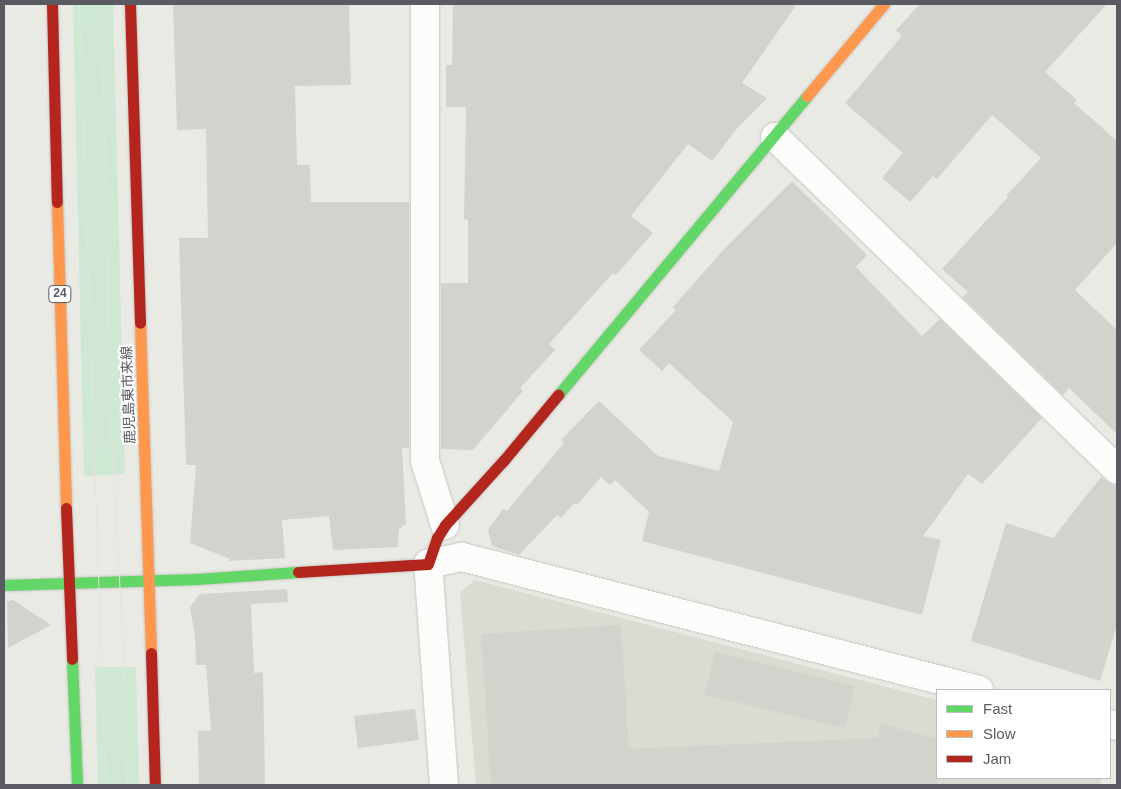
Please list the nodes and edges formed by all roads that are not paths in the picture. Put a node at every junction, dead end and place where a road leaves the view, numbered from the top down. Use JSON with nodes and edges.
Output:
{"nodes":[{"id":1,"x":52,"y":4,"type":"edge"},
{"id":2,"x":130,"y":4,"type":"edge"},
{"id":3,"x":426,"y":4,"type":"edge"},
{"id":4,"x":884,"y":4,"type":"edge"},
{"id":5,"x":776,"y":137,"type":"junction"},
{"id":6,"x":1117,"y":470,"type":"edge"},
{"id":7,"x":445,"y":525,"type":"junction"},
{"id":8,"x":428,"y":564,"type":"junction"},
{"id":9,"x":149,"y":581,"type":"junction"},
{"id":10,"x":69,"y":584,"type":"junction"},
{"id":11,"x":4,"y":585,"type":"edge"},
{"id":12,"x":975,"y":689,"type":"edge"},
{"id":13,"x":77,"y":785,"type":"edge"},
{"id":14,"x":156,"y":785,"type":"edge"},
{"id":15,"x":444,"y":785,"type":"edge"}],
"edges":[{"from":1,"to":10,"type":"main road","number":"24"},
{"from":2,"to":9,"type":"main road","name":"鹿児島東市来線"},
{"from":3,"to":7,"type":"street"},
{"from":4,"to":5,"type":"main road"},
{"from":5,"to":6,"type":"street"},
{"from":5,"to":7,"type":"main road"},
{"from":7,"to":8,"type":"main road"},
{"from":8,"to":9,"type":"main road"},
{"from":8,"to":12,"type":"street"},
{"from":8,"to":15,"type":"street"},
{"from":9,"to":10,"type":"main road"},
{"from":9,"to":14,"type":"main road","name":"鹿児島東市来線"},
{"from":10,"to":11,"type":"main road"},
{"from":10,"to":13,"type":"main road","number":"24"}]}
